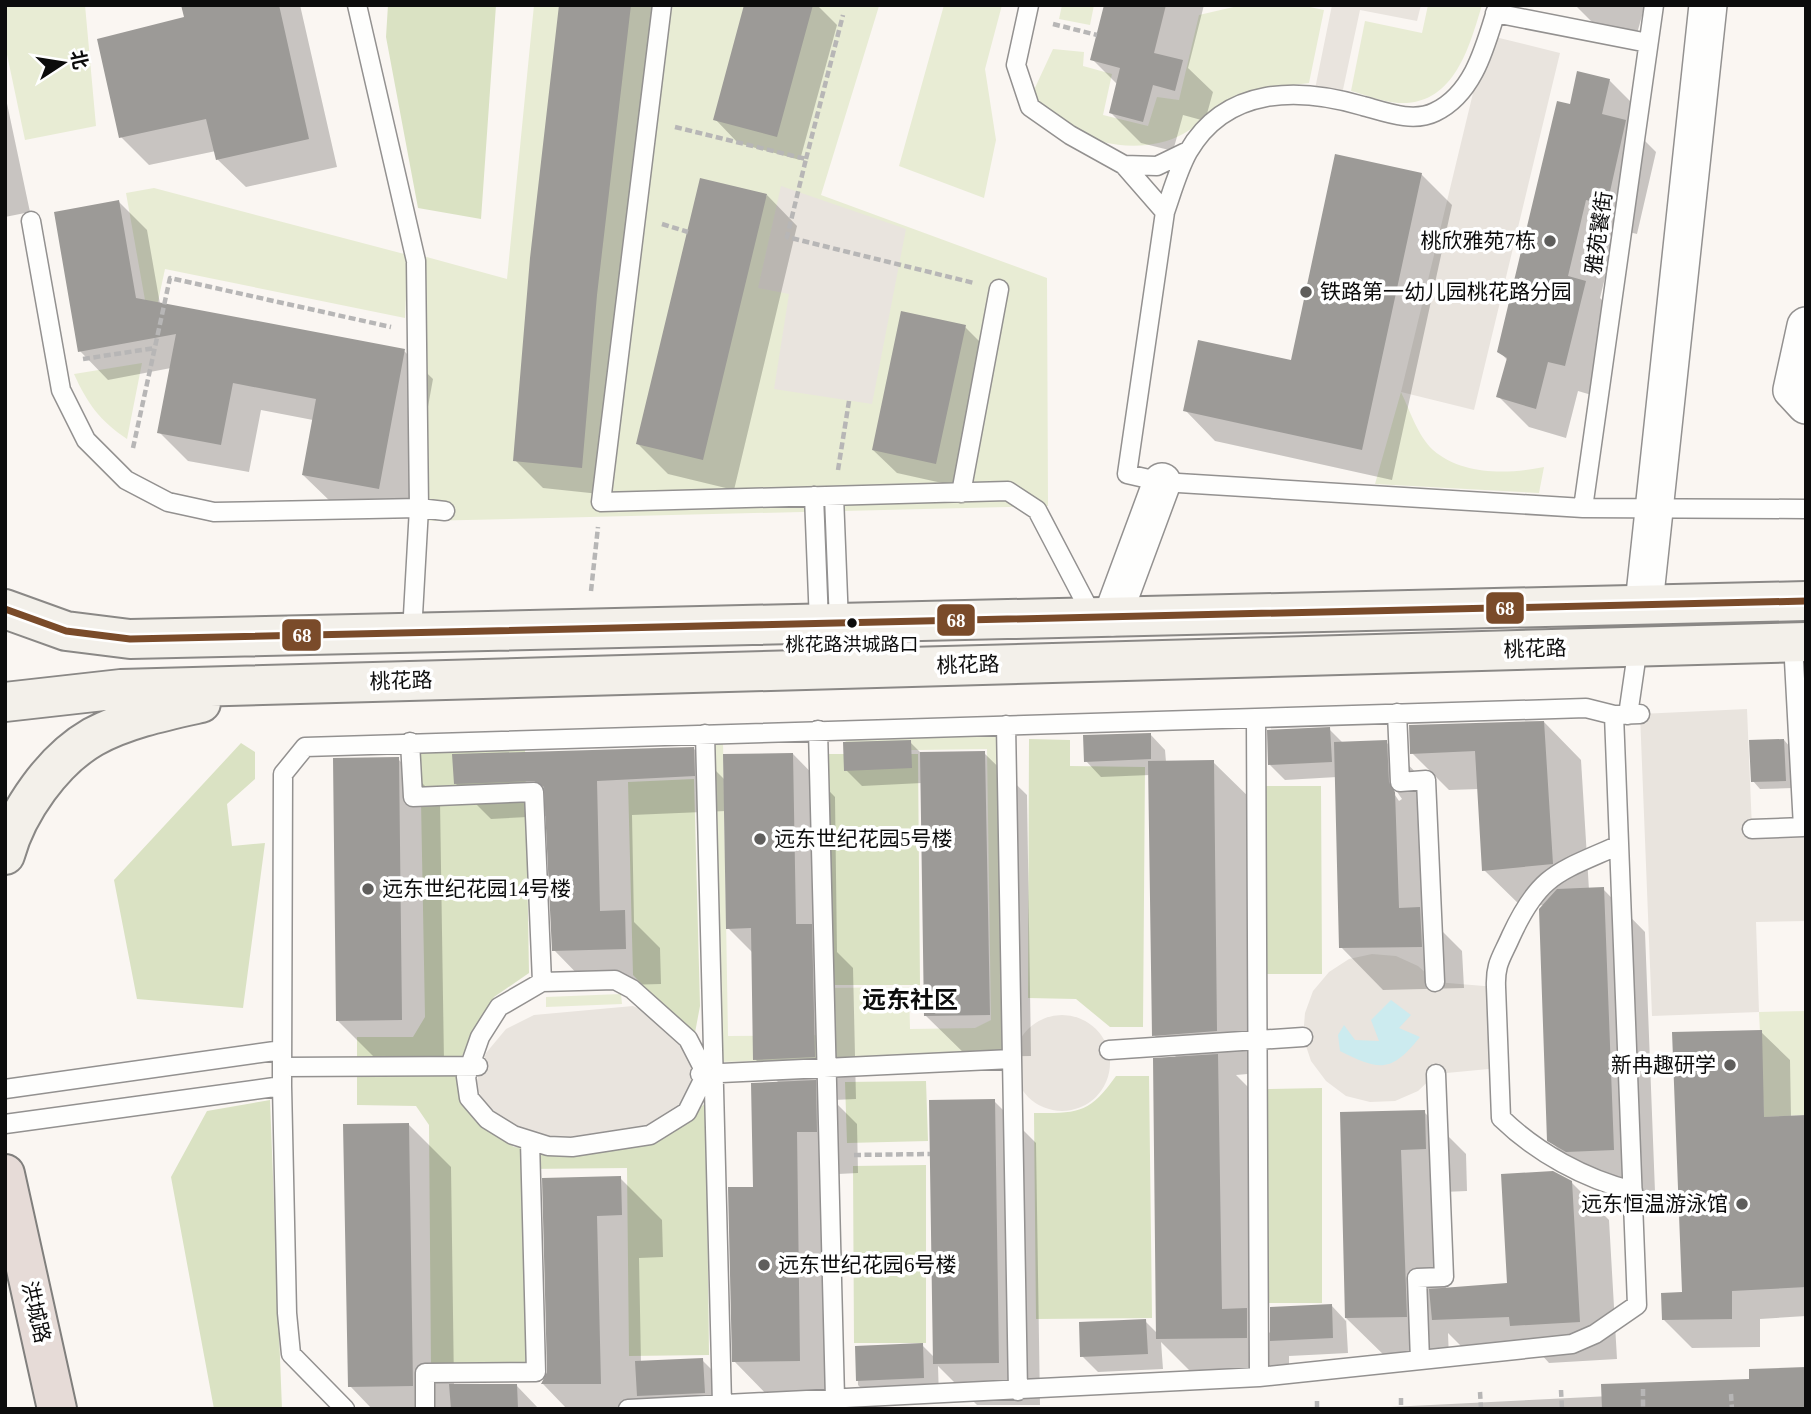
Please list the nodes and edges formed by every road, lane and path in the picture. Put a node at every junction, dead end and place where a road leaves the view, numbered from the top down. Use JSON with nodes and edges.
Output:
{"nodes":[{"id":1,"x":357,"y":5,"type":"edge"},
{"id":2,"x":662,"y":5,"type":"edge"},
{"id":3,"x":1654,"y":5,"type":"edge"},
{"id":4,"x":1708,"y":5,"type":"edge"},
{"id":5,"x":1496,"y":9,"type":"edge"},
{"id":6,"x":1028,"y":11,"type":"edge"},
{"id":7,"x":844,"y":15,"type":"dead end"},
{"id":8,"x":1097,"y":35,"type":"dead end"},
{"id":9,"x":1648,"y":43,"type":"junction"},
{"id":10,"x":648,"y":120,"type":"junction"},
{"id":11,"x":1188,"y":151,"type":"junction"},
{"id":12,"x":806,"y":159,"type":"junction"},
{"id":13,"x":1124,"y":165,"type":"junction"},
{"id":14,"x":1165,"y":212,"type":"junction"},
{"id":15,"x":31,"y":221,"type":"dead end"},
{"id":16,"x":999,"y":289,"type":"joint"},
{"id":17,"x":1806,"y":326,"type":"edge"},
{"id":18,"x":415,"y":332,"type":"junction"},
{"id":19,"x":155,"y":348,"type":"junction"},
{"id":20,"x":57,"y":364,"type":"junction"},
{"id":21,"x":849,"y":401,"type":"dead end"},
{"id":22,"x":1806,"y":405,"type":"edge"},
{"id":23,"x":126,"y":481,"type":"junction"},
{"id":24,"x":1162,"y":482,"type":"junction"},
{"id":25,"x":961,"y":493,"type":"junction"},
{"id":26,"x":834,"y":495,"type":"junction"},
{"id":27,"x":814,"y":496,"type":"junction"},
{"id":28,"x":601,"y":502,"type":"junction"},
{"id":29,"x":419,"y":508,"type":"junction"},
{"id":30,"x":1583,"y":508,"type":"junction"},
{"id":31,"x":1806,"y":509,"type":"edge"},
{"id":32,"x":445,"y":510,"type":"dead end"},
{"id":33,"x":1653,"y":510,"type":"junction"},
{"id":34,"x":1806,"y":601,"type":"edge"},
{"id":35,"x":1644,"y":604,"type":"junction"},
{"id":36,"x":5,"y":609,"type":"edge"},
{"id":37,"x":1102,"y":617,"type":"junction"},
{"id":38,"x":829,"y":623,"type":"junction"},
{"id":39,"x":586,"y":628,"type":"junction"},
{"id":40,"x":412,"y":633,"type":"junction"},
{"id":41,"x":1799,"y":642,"type":"edge"},
{"id":42,"x":1638,"y":646,"type":"junction"},
{"id":43,"x":276,"y":684,"type":"junction"},
{"id":44,"x":5,"y":702,"type":"edge"},
{"id":45,"x":1397,"y":713,"type":"junction"},
{"id":46,"x":1628,"y":715,"type":"junction"},
{"id":47,"x":1256,"y":718,"type":"junction"},
{"id":48,"x":1006,"y":725,"type":"junction"},
{"id":49,"x":818,"y":730,"type":"junction"},
{"id":50,"x":705,"y":734,"type":"junction"},
{"id":51,"x":410,"y":742,"type":"junction"},
{"id":52,"x":1752,"y":829,"type":"dead end"},
{"id":53,"x":1805,"y":829,"type":"edge"},
{"id":54,"x":1619,"y":845,"type":"junction"},
{"id":55,"x":5,"y":855,"type":"edge"},
{"id":56,"x":542,"y":982,"type":"junction"},
{"id":57,"x":1436,"y":982,"type":"dead end"},
{"id":58,"x":1303,"y":1037,"type":"dead end"},
{"id":59,"x":1258,"y":1040,"type":"junction"},
{"id":60,"x":1108,"y":1049,"type":"dead end"},
{"id":61,"x":282,"y":1059,"type":"junction"},
{"id":62,"x":1012,"y":1059,"type":"junction"},
{"id":63,"x":476,"y":1066,"type":"junction"},
{"id":64,"x":826,"y":1068,"type":"junction"},
{"id":65,"x":706,"y":1074,"type":"junction"},
{"id":66,"x":1436,"y":1074,"type":"dead end"},
{"id":67,"x":282,"y":1086,"type":"junction"},
{"id":68,"x":5,"y":1089,"type":"edge"},
{"id":69,"x":5,"y":1124,"type":"edge"},
{"id":70,"x":530,"y":1141,"type":"junction"},
{"id":71,"x":930,"y":1154,"type":"dead end"},
{"id":72,"x":828,"y":1156,"type":"junction"},
{"id":73,"x":5,"y":1174,"type":"edge"},
{"id":74,"x":1633,"y":1191,"type":"junction"},
{"id":75,"x":1420,"y":1360,"type":"junction"},
{"id":76,"x":1259,"y":1377,"type":"junction"},
{"id":77,"x":1643,"y":1389,"type":"dead end"},
{"id":78,"x":1561,"y":1390,"type":"dead end"},
{"id":79,"x":1018,"y":1391,"type":"junction"},
{"id":80,"x":1480,"y":1392,"type":"dead end"},
{"id":81,"x":1731,"y":1394,"type":"dead end"},
{"id":82,"x":835,"y":1398,"type":"junction"},
{"id":83,"x":1401,"y":1398,"type":"dead end"},
{"id":84,"x":1317,"y":1401,"type":"dead end"},
{"id":85,"x":722,"y":1404,"type":"junction"},
{"id":86,"x":57,"y":1409,"type":"edge"},
{"id":87,"x":345,"y":1409,"type":"edge"},
{"id":88,"x":425,"y":1409,"type":"edge"},
{"id":89,"x":628,"y":1409,"type":"edge"},
{"id":90,"x":1317,"y":1409,"type":"edge"},
{"id":91,"x":1401,"y":1409,"type":"edge"},
{"id":92,"x":1480,"y":1409,"type":"edge"},
{"id":93,"x":1562,"y":1409,"type":"edge"},
{"id":94,"x":1643,"y":1409,"type":"edge"},
{"id":95,"x":1732,"y":1409,"type":"edge"}],
"edges":[{"from":1,"to":18,"type":"lane"},
{"from":2,"to":10,"type":"lane"},
{"from":3,"to":9,"type":"lane","name":"雅苑饕街"},
{"from":4,"to":33,"type":"street"},
{"from":5,"to":9,"type":"lane"},
{"from":5,"to":11,"type":"lane"},
{"from":6,"to":8,"type":"path"},
{"from":6,"to":13,"type":"lane"},
{"from":7,"to":12,"type":"path"},
{"from":9,"to":30,"type":"lane","name":"雅苑饕街"},
{"from":10,"to":12,"type":"path"},
{"from":10,"to":28,"type":"lane"},
{"from":11,"to":13,"type":"lane"},
{"from":11,"to":14,"type":"lane"},
{"from":12,"to":16,"type":"path"},
{"from":13,"to":14,"type":"lane"},
{"from":14,"to":24,"type":"lane"},
{"from":15,"to":20,"type":"lane"},
{"from":16,"to":25,"type":"lane"},
{"from":17,"to":22,"type":"street"},
{"from":18,"to":19,"type":"path"},
{"from":18,"to":29,"type":"lane"},
{"from":19,"to":20,"type":"path"},
{"from":19,"to":23,"type":"path"},
{"from":20,"to":23,"type":"lane"},
{"from":21,"to":26,"type":"path"},
{"from":23,"to":29,"type":"lane"},
{"from":24,"to":30,"type":"lane"},
{"from":24,"to":37,"type":"street"},
{"from":25,"to":26,"type":"lane"},
{"from":25,"to":37,"type":"lane"},
{"from":26,"to":27,"type":"lane"},
{"from":26,"to":38,"type":"lane"},
{"from":27,"to":28,"type":"lane"},
{"from":27,"to":38,"type":"lane"},
{"from":28,"to":39,"type":"path"},
{"from":29,"to":32,"type":"lane"},
{"from":29,"to":40,"type":"lane"},
{"from":30,"to":33,"type":"lane"},
{"from":31,"to":33,"type":"lane"},
{"from":33,"to":35,"type":"street"},
{"from":34,"to":35,"type":"main road","name":"桃花路"},
{"from":35,"to":37,"type":"main road","name":"桃花路"},
{"from":36,"to":40,"type":"main road","name":"桃花路"},
{"from":37,"to":38,"type":"main road","name":"桃花路"},
{"from":38,"to":39,"type":"main road","name":"桃花路"},
{"from":39,"to":40,"type":"main road","name":"桃花路"},
{"from":41,"to":42,"type":"main road","name":"桃花路"},
{"from":41,"to":53,"type":"lane"},
{"from":42,"to":43,"type":"main road","name":"桃花路"},
{"from":42,"to":46,"type":"lane"},
{"from":43,"to":44,"type":"main road","name":"桃花路"},
{"from":43,"to":55,"type":"main road"},
{"from":45,"to":46,"type":"lane"},
{"from":45,"to":47,"type":"lane"},
{"from":45,"to":57,"type":"lane"},
{"from":46,"to":54,"type":"lane"},
{"from":47,"to":48,"type":"lane"},
{"from":47,"to":59,"type":"lane"},
{"from":48,"to":49,"type":"lane"},
{"from":48,"to":62,"type":"lane"},
{"from":49,"to":50,"type":"lane"},
{"from":49,"to":64,"type":"lane"},
{"from":50,"to":51,"type":"lane"},
{"from":50,"to":65,"type":"lane"},
{"from":51,"to":56,"type":"lane"},
{"from":51,"to":61,"type":"lane"},
{"from":52,"to":53,"type":"lane"},
{"from":54,"to":74,"type":"lane"},
{"from":54,"to":74,"type":"lane"},
{"from":56,"to":63,"type":"lane"},
{"from":56,"to":65,"type":"lane"},
{"from":58,"to":59,"type":"lane"},
{"from":59,"to":60,"type":"lane"},
{"from":59,"to":76,"type":"lane"},
{"from":61,"to":63,"type":"lane"},
{"from":61,"to":67,"type":"lane"},
{"from":61,"to":68,"type":"lane"},
{"from":62,"to":64,"type":"lane"},
{"from":62,"to":79,"type":"lane"},
{"from":63,"to":70,"type":"lane"},
{"from":64,"to":65,"type":"lane"},
{"from":64,"to":72,"type":"lane"},
{"from":65,"to":70,"type":"lane"},
{"from":65,"to":85,"type":"lane"},
{"from":66,"to":75,"type":"lane"},
{"from":67,"to":69,"type":"lane"},
{"from":67,"to":87,"type":"lane"},
{"from":70,"to":88,"type":"lane"},
{"from":71,"to":72,"type":"path"},
{"from":72,"to":82,"type":"lane"},
{"from":73,"to":86,"type":"highway","name":"洪城路"},
{"from":74,"to":75,"type":"lane"},
{"from":75,"to":76,"type":"lane"},
{"from":76,"to":79,"type":"lane"},
{"from":77,"to":94,"type":"path"},
{"from":78,"to":93,"type":"path"},
{"from":79,"to":82,"type":"lane"},
{"from":80,"to":92,"type":"path"},
{"from":81,"to":95,"type":"path"},
{"from":82,"to":85,"type":"lane"},
{"from":83,"to":91,"type":"path"},
{"from":84,"to":90,"type":"path"},
{"from":85,"to":89,"type":"lane"}]}
